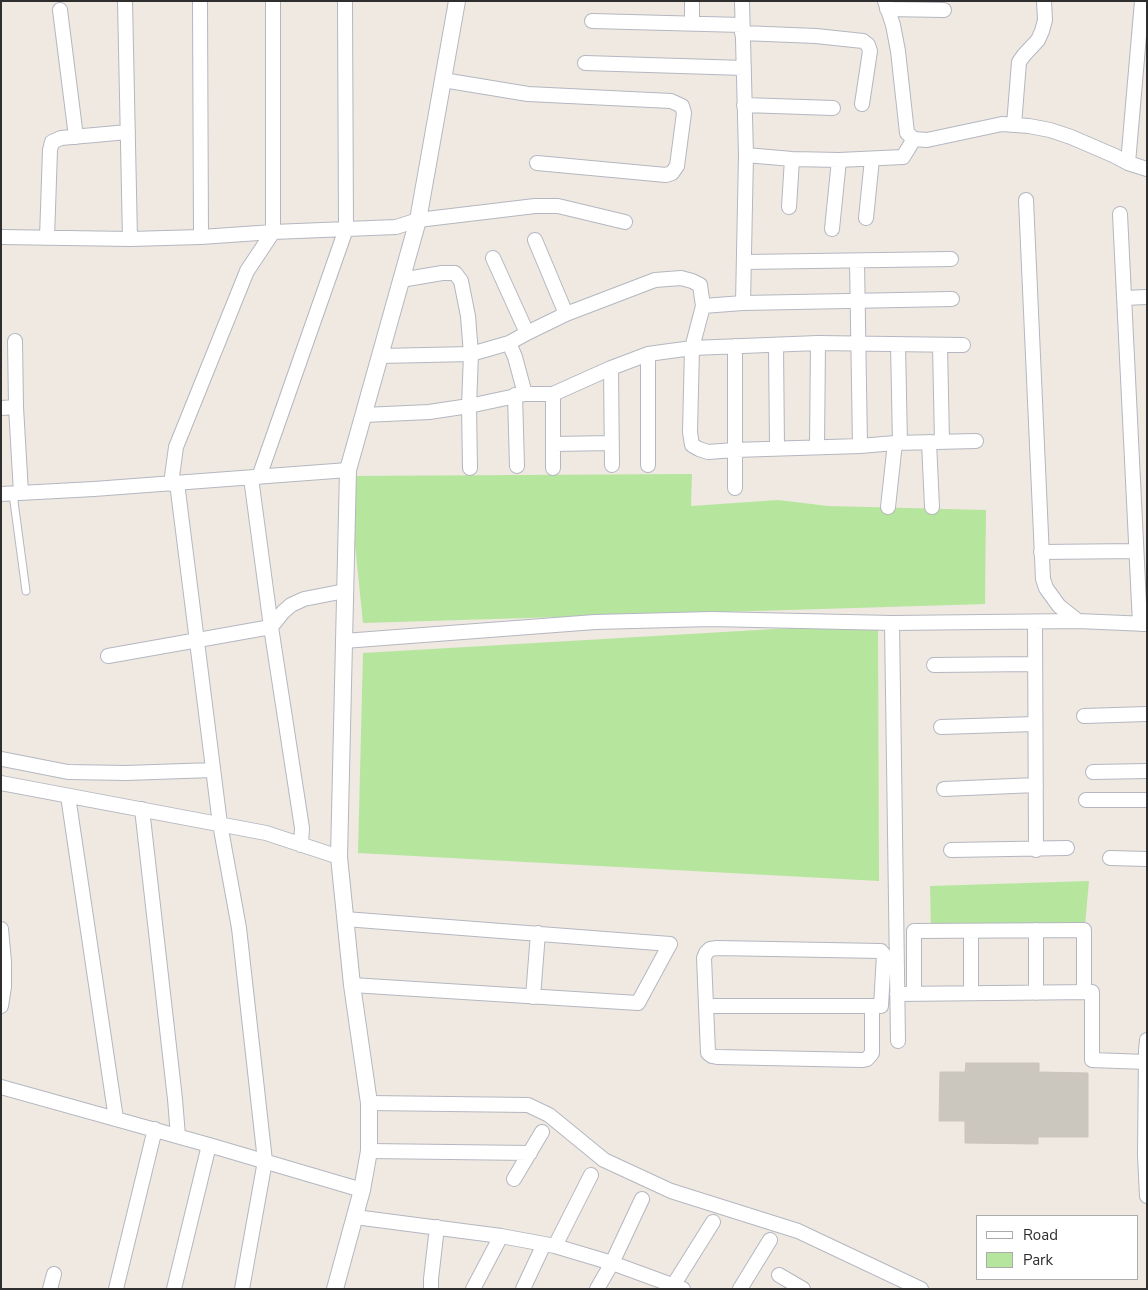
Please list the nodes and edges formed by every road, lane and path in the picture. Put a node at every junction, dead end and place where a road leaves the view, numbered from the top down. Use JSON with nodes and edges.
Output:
{"nodes":[{"id":1,"x":125,"y":1,"type":"edge"},
{"id":2,"x":200,"y":1,"type":"edge"},
{"id":3,"x":273,"y":1,"type":"edge"},
{"id":4,"x":345,"y":1,"type":"edge"},
{"id":5,"x":457,"y":1,"type":"edge"},
{"id":6,"x":692,"y":1,"type":"edge"},
{"id":7,"x":742,"y":1,"type":"edge"},
{"id":8,"x":1044,"y":1,"type":"edge"},
{"id":9,"x":1142,"y":1,"type":"edge"},
{"id":10,"x":886,"y":5,"type":"edge"},
{"id":11,"x":60,"y":10,"type":"dead end"},
{"id":12,"x":944,"y":10,"type":"dead end"},
{"id":13,"x":592,"y":21,"type":"dead end"},
{"id":14,"x":692,"y":24,"type":"junction"},
{"id":15,"x":742,"y":29,"type":"junction"},
{"id":16,"x":584,"y":63,"type":"dead end"},
{"id":17,"x":744,"y":68,"type":"junction"},
{"id":18,"x":443,"y":80,"type":"junction"},
{"id":19,"x":862,"y":104,"type":"dead end"},
{"id":20,"x":744,"y":105,"type":"junction"},
{"id":21,"x":833,"y":108,"type":"dead end"},
{"id":22,"x":1014,"y":125,"type":"junction"},
{"id":23,"x":128,"y":132,"type":"junction"},
{"id":24,"x":76,"y":137,"type":"junction"},
{"id":25,"x":914,"y":139,"type":"junction"},
{"id":26,"x":746,"y":155,"type":"junction"},
{"id":27,"x":792,"y":159,"type":"junction"},
{"id":28,"x":872,"y":159,"type":"junction"},
{"id":29,"x":840,"y":160,"type":"junction"},
{"id":30,"x":537,"y":163,"type":"dead end"},
{"id":31,"x":1128,"y":163,"type":"junction"},
{"id":32,"x":1147,"y":168,"type":"edge"},
{"id":33,"x":1026,"y":200,"type":"dead end"},
{"id":34,"x":789,"y":207,"type":"dead end"},
{"id":35,"x":1120,"y":214,"type":"dead end"},
{"id":36,"x":866,"y":218,"type":"dead end"},
{"id":37,"x":418,"y":220,"type":"junction"},
{"id":38,"x":626,"y":222,"type":"dead end"},
{"id":39,"x":346,"y":229,"type":"junction"},
{"id":40,"x":832,"y":229,"type":"dead end"},
{"id":41,"x":273,"y":232,"type":"junction"},
{"id":42,"x":1,"y":237,"type":"edge"},
{"id":43,"x":201,"y":237,"type":"junction"},
{"id":44,"x":47,"y":238,"type":"junction"},
{"id":45,"x":130,"y":239,"type":"junction"},
{"id":46,"x":535,"y":240,"type":"dead end"},
{"id":47,"x":493,"y":258,"type":"dead end"},
{"id":48,"x":951,"y":259,"type":"dead end"},
{"id":49,"x":857,"y":261,"type":"junction"},
{"id":50,"x":744,"y":262,"type":"junction"},
{"id":51,"x":401,"y":280,"type":"junction"},
{"id":52,"x":1124,"y":298,"type":"junction"},
{"id":53,"x":1147,"y":298,"type":"edge"},
{"id":54,"x":952,"y":299,"type":"dead end"},
{"id":55,"x":857,"y":301,"type":"junction"},
{"id":56,"x":743,"y":303,"type":"junction"},
{"id":57,"x":703,"y":306,"type":"junction"},
{"id":58,"x":566,"y":314,"type":"junction"},
{"id":59,"x":527,"y":333,"type":"junction"},
{"id":60,"x":14,"y":341,"type":"dead end"},
{"id":61,"x":509,"y":343,"type":"junction"},
{"id":62,"x":818,"y":343,"type":"junction"},
{"id":63,"x":858,"y":344,"type":"junction"},
{"id":64,"x":776,"y":345,"type":"junction"},
{"id":65,"x":898,"y":345,"type":"junction"},
{"id":66,"x":940,"y":345,"type":"junction"},
{"id":67,"x":963,"y":345,"type":"dead end"},
{"id":68,"x":735,"y":346,"type":"junction"},
{"id":69,"x":692,"y":348,"type":"junction"},
{"id":70,"x":470,"y":354,"type":"junction"},
{"id":71,"x":648,"y":354,"type":"junction"},
{"id":72,"x":380,"y":356,"type":"junction"},
{"id":73,"x":611,"y":368,"type":"junction"},
{"id":74,"x":520,"y":394,"type":"junction"},
{"id":75,"x":553,"y":394,"type":"junction"},
{"id":76,"x":470,"y":406,"type":"junction"},
{"id":77,"x":16,"y":407,"type":"junction"},
{"id":78,"x":1,"y":408,"type":"edge"},
{"id":79,"x":364,"y":416,"type":"junction"},
{"id":80,"x":976,"y":441,"type":"dead end"},
{"id":81,"x":936,"y":442,"type":"junction"},
{"id":82,"x":612,"y":443,"type":"junction"},
{"id":83,"x":898,"y":443,"type":"junction"},
{"id":84,"x":553,"y":444,"type":"junction"},
{"id":85,"x":860,"y":446,"type":"junction"},
{"id":86,"x":817,"y":447,"type":"junction"},
{"id":87,"x":777,"y":448,"type":"junction"},
{"id":88,"x":735,"y":450,"type":"junction"},
{"id":89,"x":612,"y":465,"type":"dead end"},
{"id":90,"x":648,"y":465,"type":"dead end"},
{"id":91,"x":518,"y":466,"type":"dead end"},
{"id":92,"x":470,"y":468,"type":"dead end"},
{"id":93,"x":553,"y":468,"type":"dead end"},
{"id":94,"x":348,"y":470,"type":"junction"},
{"id":95,"x":255,"y":477,"type":"junction"},
{"id":96,"x":174,"y":483,"type":"junction"},
{"id":97,"x":735,"y":488,"type":"dead end"},
{"id":98,"x":12,"y":494,"type":"edge"},
{"id":99,"x":888,"y":507,"type":"dead end"},
{"id":100,"x":932,"y":507,"type":"dead end"},
{"id":101,"x":1136,"y":551,"type":"junction"},
{"id":102,"x":1041,"y":552,"type":"junction"},
{"id":103,"x":26,"y":591,"type":"dead end"},
{"id":104,"x":345,"y":591,"type":"junction"},
{"id":105,"x":1078,"y":621,"type":"junction"},
{"id":106,"x":1035,"y":622,"type":"junction"},
{"id":107,"x":892,"y":624,"type":"junction"},
{"id":108,"x":1143,"y":624,"type":"edge"},
{"id":109,"x":271,"y":627,"type":"junction"},
{"id":110,"x":196,"y":641,"type":"junction"},
{"id":111,"x":344,"y":641,"type":"junction"},
{"id":112,"x":108,"y":656,"type":"dead end"},
{"id":113,"x":934,"y":664,"type":"dead end"},
{"id":114,"x":1035,"y":664,"type":"junction"},
{"id":115,"x":1147,"y":714,"type":"edge"},
{"id":116,"x":1084,"y":716,"type":"dead end"},
{"id":117,"x":1035,"y":724,"type":"junction"},
{"id":118,"x":941,"y":727,"type":"dead end"},
{"id":119,"x":2,"y":759,"type":"edge"},
{"id":120,"x":213,"y":770,"type":"junction"},
{"id":121,"x":1093,"y":772,"type":"dead end"},
{"id":122,"x":1147,"y":772,"type":"edge"},
{"id":123,"x":1,"y":783,"type":"edge"},
{"id":124,"x":1036,"y":785,"type":"junction"},
{"id":125,"x":944,"y":790,"type":"dead end"},
{"id":126,"x":68,"y":796,"type":"junction"},
{"id":127,"x":1086,"y":800,"type":"dead end"},
{"id":128,"x":1147,"y":800,"type":"edge"},
{"id":129,"x":142,"y":810,"type":"junction"},
{"id":130,"x":220,"y":824,"type":"junction"},
{"id":131,"x":301,"y":845,"type":"junction"},
{"id":132,"x":1067,"y":848,"type":"dead end"},
{"id":133,"x":951,"y":850,"type":"dead end"},
{"id":134,"x":1036,"y":850,"type":"junction"},
{"id":135,"x":339,"y":858,"type":"junction"},
{"id":136,"x":1110,"y":858,"type":"dead end"},
{"id":137,"x":1147,"y":859,"type":"edge"},
{"id":138,"x":345,"y":919,"type":"junction"},
{"id":139,"x":1,"y":929,"type":"edge"},
{"id":140,"x":1036,"y":930,"type":"junction"},
{"id":141,"x":971,"y":931,"type":"junction"},
{"id":142,"x":538,"y":933,"type":"junction"},
{"id":143,"x":352,"y":985,"type":"junction"},
{"id":144,"x":1084,"y":992,"type":"junction"},
{"id":145,"x":971,"y":993,"type":"junction"},
{"id":146,"x":1036,"y":993,"type":"junction"},
{"id":147,"x":914,"y":994,"type":"junction"},
{"id":148,"x":533,"y":997,"type":"junction"},
{"id":149,"x":897,"y":1000,"type":"junction"},
{"id":150,"x":1,"y":1006,"type":"edge"},
{"id":151,"x":706,"y":1006,"type":"junction"},
{"id":152,"x":876,"y":1006,"type":"junction"},
{"id":153,"x":898,"y":1040,"type":"dead end"},
{"id":154,"x":1147,"y":1040,"type":"edge"},
{"id":155,"x":1146,"y":1062,"type":"junction"},
{"id":156,"x":1,"y":1087,"type":"edge"},
{"id":157,"x":369,"y":1103,"type":"junction"},
{"id":158,"x":116,"y":1119,"type":"junction"},
{"id":159,"x":154,"y":1129,"type":"junction"},
{"id":160,"x":542,"y":1132,"type":"dead end"},
{"id":161,"x":178,"y":1136,"type":"junction"},
{"id":162,"x":209,"y":1145,"type":"junction"},
{"id":163,"x":369,"y":1150,"type":"junction"},
{"id":164,"x":530,"y":1153,"type":"junction"},
{"id":165,"x":265,"y":1161,"type":"junction"},
{"id":166,"x":591,"y":1175,"type":"dead end"},
{"id":167,"x":514,"y":1180,"type":"dead end"},
{"id":168,"x":362,"y":1190,"type":"junction"},
{"id":169,"x":1147,"y":1196,"type":"edge"},
{"id":170,"x":642,"y":1198,"type":"dead end"},
{"id":171,"x":355,"y":1217,"type":"junction"},
{"id":172,"x":713,"y":1222,"type":"dead end"},
{"id":173,"x":437,"y":1227,"type":"junction"},
{"id":174,"x":501,"y":1236,"type":"junction"},
{"id":175,"x":770,"y":1240,"type":"dead end"},
{"id":176,"x":550,"y":1245,"type":"junction"},
{"id":177,"x":612,"y":1263,"type":"junction"},
{"id":178,"x":54,"y":1274,"type":"dead end"},
{"id":179,"x":779,"y":1275,"type":"dead end"},
{"id":180,"x":676,"y":1287,"type":"edge"},
{"id":181,"x":50,"y":1289,"type":"edge"},
{"id":182,"x":116,"y":1289,"type":"edge"},
{"id":183,"x":174,"y":1289,"type":"edge"},
{"id":184,"x":242,"y":1289,"type":"edge"},
{"id":185,"x":335,"y":1289,"type":"edge"},
{"id":186,"x":431,"y":1289,"type":"edge"},
{"id":187,"x":474,"y":1289,"type":"edge"},
{"id":188,"x":523,"y":1289,"type":"edge"},
{"id":189,"x":597,"y":1289,"type":"edge"},
{"id":190,"x":740,"y":1289,"type":"edge"},
{"id":191,"x":803,"y":1289,"type":"edge"},
{"id":192,"x":921,"y":1289,"type":"edge"}],
"edges":[{"from":1,"to":23,"type":"street"},
{"from":2,"to":43,"type":"street"},
{"from":3,"to":41,"type":"street"},
{"from":4,"to":39,"type":"street"},
{"from":5,"to":18,"type":"street"},
{"from":6,"to":14,"type":"street"},
{"from":7,"to":15,"type":"street"},
{"from":8,"to":22,"type":"street"},
{"from":9,"to":31,"type":"street"},
{"from":10,"to":12,"type":"street"},
{"from":10,"to":25,"type":"street"},
{"from":11,"to":24,"type":"street"},
{"from":13,"to":14,"type":"street"},
{"from":14,"to":15,"type":"street"},
{"from":15,"to":17,"type":"street"},
{"from":15,"to":19,"type":"street"},
{"from":16,"to":17,"type":"street"},
{"from":17,"to":20,"type":"street"},
{"from":18,"to":30,"type":"street"},
{"from":18,"to":37,"type":"street"},
{"from":20,"to":21,"type":"street"},
{"from":20,"to":26,"type":"street"},
{"from":22,"to":25,"type":"street"},
{"from":22,"to":31,"type":"street"},
{"from":23,"to":24,"type":"street"},
{"from":23,"to":45,"type":"street"},
{"from":24,"to":44,"type":"street"},
{"from":25,"to":28,"type":"street"},
{"from":26,"to":27,"type":"street"},
{"from":26,"to":50,"type":"street"},
{"from":27,"to":29,"type":"street"},
{"from":27,"to":34,"type":"street"},
{"from":28,"to":29,"type":"street"},
{"from":28,"to":36,"type":"street"},
{"from":29,"to":40,"type":"street"},
{"from":31,"to":32,"type":"street"},
{"from":33,"to":102,"type":"street"},
{"from":35,"to":52,"type":"street"},
{"from":37,"to":38,"type":"street"},
{"from":37,"to":39,"type":"street"},
{"from":37,"to":51,"type":"street"},
{"from":39,"to":41,"type":"street"},
{"from":39,"to":95,"type":"street"},
{"from":41,"to":43,"type":"street"},
{"from":41,"to":96,"type":"street"},
{"from":42,"to":44,"type":"street"},
{"from":43,"to":45,"type":"street"},
{"from":44,"to":45,"type":"street"},
{"from":46,"to":58,"type":"street"},
{"from":47,"to":59,"type":"street"},
{"from":48,"to":49,"type":"street"},
{"from":49,"to":50,"type":"street"},
{"from":49,"to":55,"type":"street"},
{"from":50,"to":56,"type":"street"},
{"from":51,"to":70,"type":"street"},
{"from":51,"to":72,"type":"street"},
{"from":52,"to":53,"type":"street"},
{"from":52,"to":101,"type":"street"},
{"from":54,"to":55,"type":"street"},
{"from":55,"to":56,"type":"street"},
{"from":55,"to":63,"type":"street"},
{"from":56,"to":57,"type":"street"},
{"from":57,"to":58,"type":"street"},
{"from":57,"to":69,"type":"street"},
{"from":58,"to":59,"type":"street"},
{"from":59,"to":61,"type":"street"},
{"from":60,"to":77,"type":"street"},
{"from":61,"to":70,"type":"street"},
{"from":61,"to":74,"type":"street"},
{"from":62,"to":63,"type":"street"},
{"from":62,"to":64,"type":"street"},
{"from":62,"to":86,"type":"street"},
{"from":63,"to":65,"type":"street"},
{"from":63,"to":85,"type":"street"},
{"from":64,"to":68,"type":"street"},
{"from":64,"to":87,"type":"street"},
{"from":65,"to":66,"type":"street"},
{"from":65,"to":83,"type":"street"},
{"from":66,"to":67,"type":"street"},
{"from":66,"to":81,"type":"street"},
{"from":68,"to":69,"type":"street"},
{"from":68,"to":88,"type":"street"},
{"from":69,"to":71,"type":"street"},
{"from":69,"to":88,"type":"street"},
{"from":70,"to":72,"type":"street"},
{"from":70,"to":76,"type":"street"},
{"from":71,"to":73,"type":"street"},
{"from":71,"to":90,"type":"street"},
{"from":72,"to":79,"type":"street"},
{"from":73,"to":75,"type":"street"},
{"from":73,"to":82,"type":"street"},
{"from":74,"to":75,"type":"street"},
{"from":74,"to":76,"type":"street"},
{"from":74,"to":91,"type":"street"},
{"from":75,"to":84,"type":"street"},
{"from":76,"to":79,"type":"street"},
{"from":76,"to":92,"type":"street"},
{"from":77,"to":78,"type":"street"},
{"from":77,"to":98,"type":"street"},
{"from":79,"to":94,"type":"street"},
{"from":80,"to":81,"type":"street"},
{"from":81,"to":83,"type":"street"},
{"from":81,"to":100,"type":"street"},
{"from":82,"to":84,"type":"street"},
{"from":82,"to":89,"type":"street"},
{"from":83,"to":85,"type":"street"},
{"from":83,"to":99,"type":"street"},
{"from":84,"to":93,"type":"street"},
{"from":85,"to":86,"type":"street"},
{"from":86,"to":87,"type":"street"},
{"from":87,"to":88,"type":"street"},
{"from":88,"to":97,"type":"street"},
{"from":94,"to":95,"type":"street"},
{"from":94,"to":104,"type":"street"},
{"from":95,"to":96,"type":"street"},
{"from":95,"to":109,"type":"street"},
{"from":96,"to":98,"type":"street"},
{"from":96,"to":110,"type":"street"},
{"from":98,"to":103,"type":"lane"},
{"from":101,"to":102,"type":"street"},
{"from":101,"to":108,"type":"street"},
{"from":102,"to":105,"type":"street"},
{"from":104,"to":109,"type":"street"},
{"from":104,"to":111,"type":"street"},
{"from":105,"to":106,"type":"street"},
{"from":105,"to":108,"type":"street"},
{"from":106,"to":107,"type":"street"},
{"from":106,"to":114,"type":"street"},
{"from":107,"to":111,"type":"street"},
{"from":107,"to":149,"type":"street"},
{"from":109,"to":110,"type":"street"},
{"from":109,"to":131,"type":"street"},
{"from":110,"to":112,"type":"street"},
{"from":110,"to":120,"type":"street"},
{"from":111,"to":135,"type":"street"},
{"from":113,"to":114,"type":"street"},
{"from":114,"to":117,"type":"street"},
{"from":115,"to":116,"type":"street"},
{"from":117,"to":118,"type":"street"},
{"from":117,"to":124,"type":"street"},
{"from":119,"to":120,"type":"street"},
{"from":120,"to":130,"type":"street"},
{"from":121,"to":122,"type":"street"},
{"from":123,"to":126,"type":"street"},
{"from":124,"to":125,"type":"street"},
{"from":124,"to":134,"type":"street"},
{"from":126,"to":129,"type":"street"},
{"from":126,"to":158,"type":"street"},
{"from":127,"to":128,"type":"street"},
{"from":129,"to":130,"type":"street"},
{"from":129,"to":161,"type":"street"},
{"from":130,"to":131,"type":"street"},
{"from":130,"to":165,"type":"street"},
{"from":131,"to":135,"type":"street"},
{"from":132,"to":134,"type":"street"},
{"from":133,"to":134,"type":"street"},
{"from":135,"to":138,"type":"street"},
{"from":136,"to":137,"type":"street"},
{"from":138,"to":142,"type":"street"},
{"from":138,"to":143,"type":"street"},
{"from":139,"to":150,"type":"street"},
{"from":140,"to":141,"type":"street"},
{"from":140,"to":144,"type":"street"},
{"from":140,"to":146,"type":"street"},
{"from":141,"to":145,"type":"street"},
{"from":141,"to":147,"type":"street"},
{"from":142,"to":148,"type":"street"},
{"from":142,"to":148,"type":"street"},
{"from":143,"to":148,"type":"street"},
{"from":143,"to":157,"type":"street"},
{"from":144,"to":146,"type":"street"},
{"from":144,"to":155,"type":"street"},
{"from":145,"to":146,"type":"street"},
{"from":145,"to":147,"type":"street"},
{"from":147,"to":149,"type":"street"},
{"from":149,"to":152,"type":"street"},
{"from":149,"to":153,"type":"street"},
{"from":151,"to":152,"type":"street"},
{"from":151,"to":152,"type":"street"},
{"from":151,"to":152,"type":"street"},
{"from":154,"to":155,"type":"street"},
{"from":155,"to":169,"type":"street"},
{"from":156,"to":158,"type":"street"},
{"from":157,"to":163,"type":"street"},
{"from":157,"to":192,"type":"street"},
{"from":158,"to":159,"type":"street"},
{"from":159,"to":161,"type":"street"},
{"from":159,"to":182,"type":"street"},
{"from":160,"to":164,"type":"street"},
{"from":161,"to":162,"type":"street"},
{"from":162,"to":165,"type":"street"},
{"from":162,"to":183,"type":"street"},
{"from":163,"to":164,"type":"street"},
{"from":163,"to":168,"type":"street"},
{"from":164,"to":167,"type":"street"},
{"from":165,"to":168,"type":"street"},
{"from":165,"to":184,"type":"street"},
{"from":166,"to":176,"type":"street"},
{"from":168,"to":171,"type":"street"},
{"from":170,"to":177,"type":"street"},
{"from":171,"to":173,"type":"street"},
{"from":171,"to":185,"type":"street"},
{"from":172,"to":180,"type":"street"},
{"from":173,"to":174,"type":"street"},
{"from":173,"to":186,"type":"street"},
{"from":174,"to":176,"type":"street"},
{"from":174,"to":187,"type":"street"},
{"from":175,"to":190,"type":"street"},
{"from":176,"to":177,"type":"street"},
{"from":176,"to":188,"type":"street"},
{"from":177,"to":180,"type":"street"},
{"from":177,"to":189,"type":"street"},
{"from":178,"to":181,"type":"street"},
{"from":179,"to":191,"type":"street"}]}
